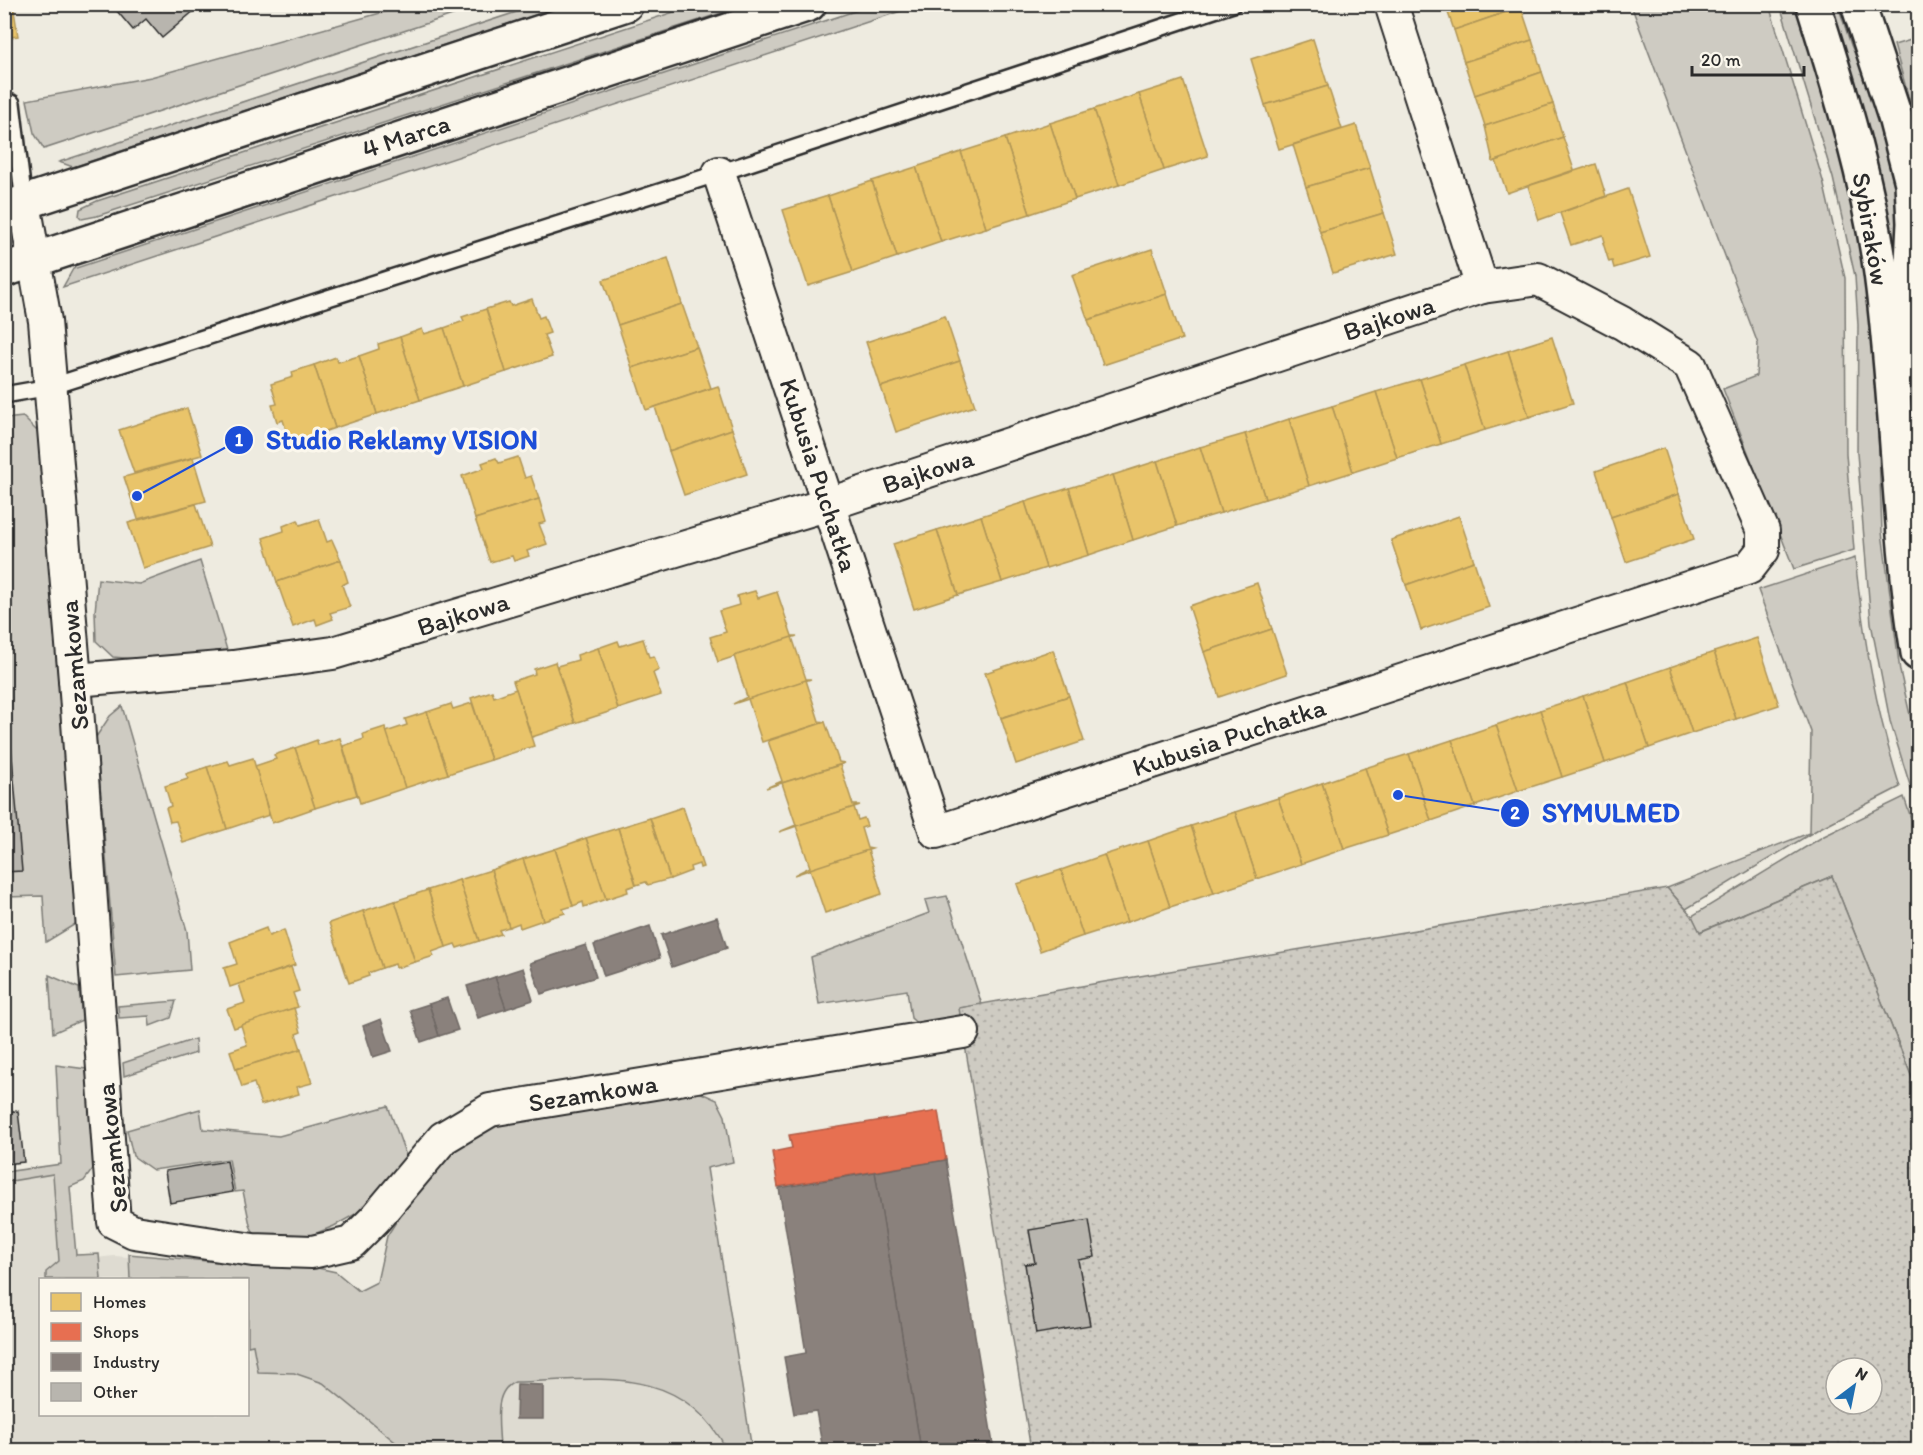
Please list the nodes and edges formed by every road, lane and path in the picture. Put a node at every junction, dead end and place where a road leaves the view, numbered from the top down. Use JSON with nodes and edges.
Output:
{"nodes":[{"id":1,"x":626,"y":4,"type":"edge"},
{"id":2,"x":808,"y":4,"type":"edge"},
{"id":3,"x":1233,"y":4,"type":"edge"},
{"id":4,"x":1391,"y":4,"type":"edge"},
{"id":5,"x":1813,"y":4,"type":"edge"},
{"id":6,"x":1858,"y":4,"type":"edge"},
{"id":7,"x":12,"y":103,"type":"dead end"},
{"id":8,"x":9,"y":130,"type":"edge"},
{"id":9,"x":719,"y":173,"type":"junction"},
{"id":10,"x":14,"y":206,"type":"edge"},
{"id":11,"x":19,"y":265,"type":"edge"},
{"id":12,"x":1482,"y":287,"type":"junction"},
{"id":13,"x":1913,"y":352,"type":"edge"},
{"id":14,"x":50,"y":387,"type":"junction"},
{"id":15,"x":4,"y":395,"type":"edge"},
{"id":16,"x":1899,"y":459,"type":"junction"},
{"id":17,"x":829,"y":504,"type":"junction"},
{"id":18,"x":1918,"y":653,"type":"edge"},
{"id":19,"x":75,"y":680,"type":"junction"},
{"id":20,"x":963,"y":1032,"type":"dead end"}],
"edges":[{"from":1,"to":10,"type":"main road"},
{"from":2,"to":11,"type":"main road","name":"4 Marca"},
{"from":3,"to":9,"type":"lane"},
{"from":4,"to":12,"type":"street"},
{"from":5,"to":16,"type":"main road","name":"Sybiraków"},
{"from":6,"to":13,"type":"main road","name":"Sybiraków"},
{"from":7,"to":8,"type":"lane"},
{"from":8,"to":10,"type":"lane"},
{"from":9,"to":14,"type":"lane"},
{"from":9,"to":17,"type":"street","name":"Kubusia Puchatka"},
{"from":10,"to":11,"type":"street","name":"Sezamkowa"},
{"from":11,"to":14,"type":"street","name":"Sezamkowa"},
{"from":12,"to":17,"type":"street","name":"Bajkowa"},
{"from":12,"to":17,"type":"street","name":"Kubusia Puchatka"},
{"from":13,"to":16,"type":"main road","name":"Sybiraków"},
{"from":14,"to":15,"type":"lane"},
{"from":14,"to":19,"type":"street","name":"Sezamkowa"},
{"from":16,"to":18,"type":"main road","name":"Sybiraków"},
{"from":17,"to":19,"type":"street","name":"Bajkowa"},
{"from":19,"to":20,"type":"street","name":"Sezamkowa"}]}
